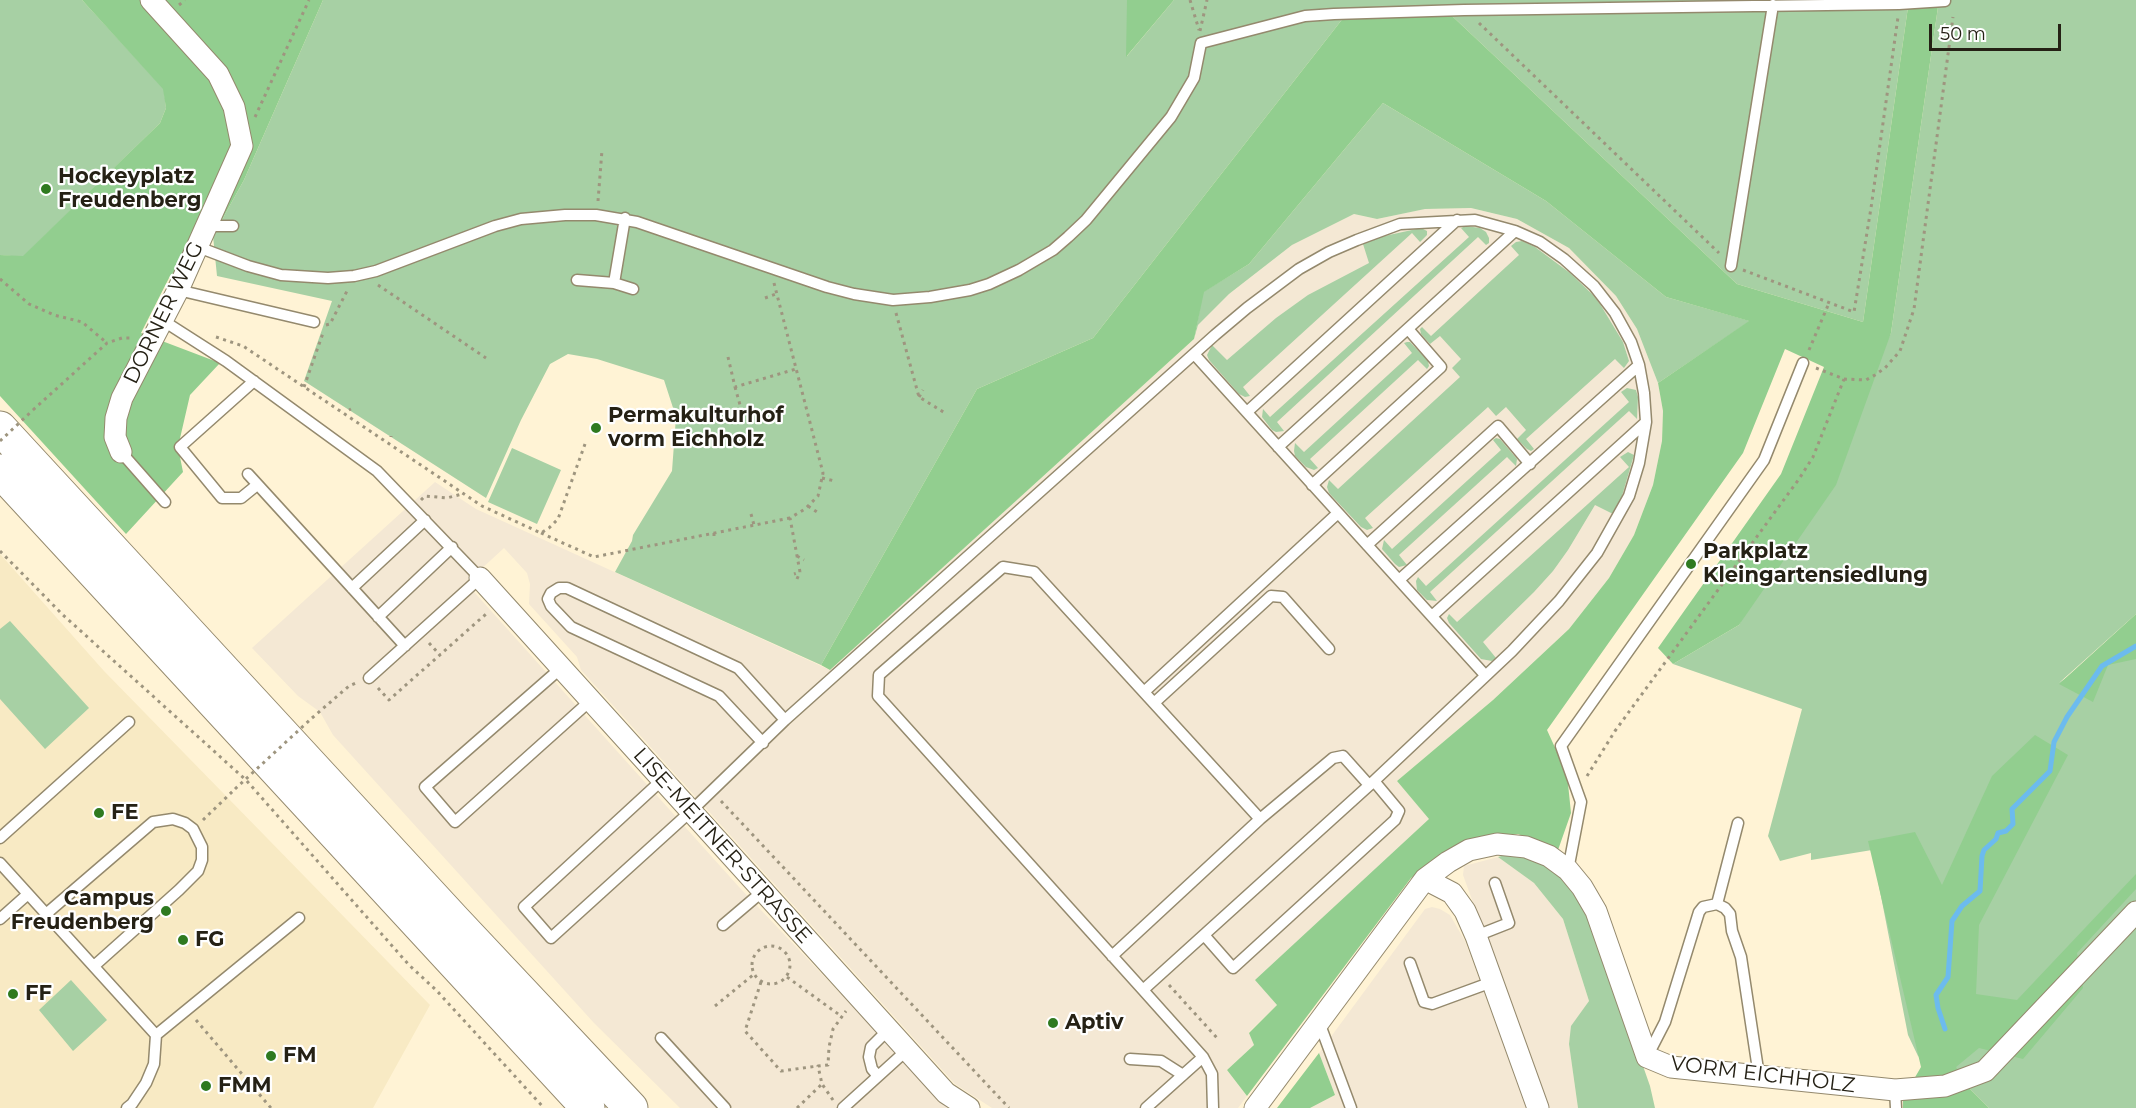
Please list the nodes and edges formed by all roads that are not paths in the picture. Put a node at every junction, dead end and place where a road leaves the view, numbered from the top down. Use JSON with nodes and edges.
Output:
{"nodes":[{"id":1,"x":151,"y":0,"type":"edge"},
{"id":2,"x":1945,"y":1,"type":"edge"},
{"id":3,"x":1898,"y":2,"type":"edge"},
{"id":4,"x":1466,"y":5,"type":"edge"},
{"id":5,"x":1773,"y":5,"type":"junction"},
{"id":6,"x":625,"y":218,"type":"junction"},
{"id":7,"x":1457,"y":220,"type":"junction"},
{"id":8,"x":207,"y":226,"type":"junction"},
{"id":9,"x":233,"y":226,"type":"dead end"},
{"id":10,"x":1515,"y":231,"type":"junction"},
{"id":11,"x":198,"y":247,"type":"junction"},
{"id":12,"x":1731,"y":266,"type":"road end"},
{"id":13,"x":577,"y":280,"type":"dead end"},
{"id":14,"x":614,"y":283,"type":"junction"},
{"id":15,"x":633,"y":289,"type":"dead end"},
{"id":16,"x":178,"y":290,"type":"junction"},
{"id":17,"x":162,"y":320,"type":"junction"},
{"id":18,"x":314,"y":322,"type":"dead end"},
{"id":19,"x":1408,"y":329,"type":"junction"},
{"id":20,"x":1194,"y":354,"type":"junction"},
{"id":21,"x":1803,"y":363,"type":"road end"},
{"id":22,"x":1639,"y":365,"type":"junction"},
{"id":23,"x":254,"y":381,"type":"junction"},
{"id":24,"x":1246,"y":412,"type":"junction"},
{"id":25,"x":1646,"y":422,"type":"junction"},
{"id":26,"x":0,"y":428,"type":"edge"},
{"id":27,"x":1278,"y":447,"type":"junction"},
{"id":28,"x":121,"y":453,"type":"joint"},
{"id":29,"x":1530,"y":464,"type":"junction"},
{"id":30,"x":0,"y":471,"type":"edge"},
{"id":31,"x":248,"y":474,"type":"dead end"},
{"id":32,"x":257,"y":484,"type":"junction"},
{"id":33,"x":1312,"y":484,"type":"junction"},
{"id":34,"x":0,"y":494,"type":"edge"},
{"id":35,"x":165,"y":502,"type":"dead end"},
{"id":36,"x":1338,"y":513,"type":"junction"},
{"id":37,"x":425,"y":519,"type":"junction"},
{"id":38,"x":50,"y":526,"type":"junction"},
{"id":39,"x":1367,"y":545,"type":"junction"},
{"id":40,"x":452,"y":547,"type":"junction"},
{"id":41,"x":480,"y":578,"type":"junction"},
{"id":42,"x":1399,"y":580,"type":"junction"},
{"id":43,"x":352,"y":588,"type":"junction"},
{"id":44,"x":378,"y":616,"type":"junction"},
{"id":45,"x":1432,"y":616,"type":"junction"},
{"id":46,"x":405,"y":646,"type":"junction"},
{"id":47,"x":1329,"y":649,"type":"dead end"},
{"id":48,"x":561,"y":668,"type":"junction"},
{"id":49,"x":1485,"y":675,"type":"junction"},
{"id":50,"x":369,"y":678,"type":"road end"},
{"id":51,"x":1144,"y":692,"type":"junction"},
{"id":52,"x":590,"y":701,"type":"junction"},
{"id":53,"x":1154,"y":703,"type":"junction"},
{"id":54,"x":785,"y":720,"type":"junction"},
{"id":55,"x":129,"y":722,"type":"dead end"},
{"id":56,"x":762,"y":743,"type":"junction"},
{"id":57,"x":662,"y":780,"type":"junction"},
{"id":58,"x":1371,"y":783,"type":"junction"},
{"id":59,"x":690,"y":812,"type":"junction"},
{"id":60,"x":1260,"y":819,"type":"junction"},
{"id":61,"x":1738,"y":823,"type":"dead end"},
{"id":62,"x":0,"y":838,"type":"edge"},
{"id":63,"x":0,"y":863,"type":"edge"},
{"id":64,"x":1568,"y":870,"type":"junction"},
{"id":65,"x":1425,"y":879,"type":"junction"},
{"id":66,"x":1495,"y":883,"type":"dead end"},
{"id":67,"x":763,"y":891,"type":"junction"},
{"id":68,"x":28,"y":894,"type":"junction"},
{"id":69,"x":1717,"y":904,"type":"junction"},
{"id":70,"x":2136,"y":912,"type":"edge"},
{"id":71,"x":46,"y":914,"type":"junction"},
{"id":72,"x":299,"y":918,"type":"dead end"},
{"id":73,"x":0,"y":919,"type":"edge"},
{"id":74,"x":723,"y":926,"type":"dead end"},
{"id":75,"x":1204,"y":935,"type":"junction"},
{"id":76,"x":1476,"y":936,"type":"junction"},
{"id":77,"x":1112,"y":956,"type":"junction"},
{"id":78,"x":1410,"y":963,"type":"dead end"},
{"id":79,"x":94,"y":966,"type":"junction"},
{"id":80,"x":1492,"y":982,"type":"junction"},
{"id":81,"x":1145,"y":993,"type":"junction"},
{"id":82,"x":1318,"y":1022,"type":"junction"},
{"id":83,"x":888,"y":1030,"type":"junction"},
{"id":84,"x":156,"y":1035,"type":"junction"},
{"id":85,"x":662,"y":1038,"type":"dead end"},
{"id":86,"x":907,"y":1050,"type":"junction"},
{"id":87,"x":1203,"y":1057,"type":"junction"},
{"id":88,"x":1647,"y":1057,"type":"junction"},
{"id":89,"x":1130,"y":1059,"type":"dead end"},
{"id":90,"x":1183,"y":1075,"type":"junction"},
{"id":91,"x":879,"y":1076,"type":"junction"},
{"id":92,"x":1759,"y":1076,"type":"junction"},
{"id":93,"x":1896,"y":1099,"type":"edge"},
{"id":94,"x":839,"y":1106,"type":"edge"},
{"id":95,"x":127,"y":1108,"type":"edge"},
{"id":96,"x":588,"y":1108,"type":"edge"},
{"id":97,"x":631,"y":1108,"type":"edge"},
{"id":98,"x":725,"y":1108,"type":"edge"},
{"id":99,"x":969,"y":1108,"type":"edge"},
{"id":100,"x":1146,"y":1108,"type":"edge"},
{"id":101,"x":1213,"y":1108,"type":"edge"},
{"id":102,"x":1255,"y":1108,"type":"edge"},
{"id":103,"x":1351,"y":1108,"type":"edge"},
{"id":104,"x":1538,"y":1108,"type":"edge"}],
"edges":[{"from":1,"to":8,"type":"street","name":"DORNER WEG"},
{"from":2,"to":3,"type":"lane"},
{"from":3,"to":5,"type":"lane"},
{"from":4,"to":5,"type":"lane"},
{"from":4,"to":6,"type":"lane"},
{"from":5,"to":12,"type":"lane"},
{"from":6,"to":11,"type":"lane"},
{"from":6,"to":14,"type":"lane"},
{"from":7,"to":10,"type":"lane"},
{"from":7,"to":20,"type":"lane"},
{"from":7,"to":24,"type":"lane"},
{"from":8,"to":9,"type":"lane"},
{"from":8,"to":11,"type":"street","name":"DORNER WEG"},
{"from":10,"to":19,"type":"lane"},
{"from":10,"to":22,"type":"lane"},
{"from":11,"to":16,"type":"street","name":"DORNER WEG"},
{"from":13,"to":14,"type":"lane"},
{"from":14,"to":15,"type":"lane"},
{"from":16,"to":17,"type":"street","name":"DORNER WEG"},
{"from":16,"to":18,"type":"lane"},
{"from":17,"to":23,"type":"lane"},
{"from":17,"to":28,"type":"street","name":"DORNER WEG"},
{"from":19,"to":27,"type":"lane"},
{"from":19,"to":33,"type":"lane"},
{"from":20,"to":24,"type":"lane"},
{"from":20,"to":54,"type":"lane"},
{"from":21,"to":64,"type":"lane"},
{"from":22,"to":25,"type":"lane"},
{"from":22,"to":29,"type":"lane"},
{"from":23,"to":32,"type":"lane"},
{"from":23,"to":37,"type":"lane"},
{"from":24,"to":27,"type":"lane"},
{"from":25,"to":45,"type":"lane"},
{"from":25,"to":49,"type":"lane"},
{"from":26,"to":97,"type":"highway"},
{"from":27,"to":33,"type":"lane"},
{"from":28,"to":35,"type":"lane","name":"DORNER WEG"},
{"from":29,"to":39,"type":"lane"},
{"from":29,"to":42,"type":"lane"},
{"from":30,"to":38,"type":"highway"},
{"from":31,"to":32,"type":"lane"},
{"from":32,"to":43,"type":"lane"},
{"from":33,"to":36,"type":"lane"},
{"from":34,"to":38,"type":"highway"},
{"from":36,"to":39,"type":"lane"},
{"from":36,"to":51,"type":"lane"},
{"from":37,"to":40,"type":"lane"},
{"from":37,"to":43,"type":"lane"},
{"from":38,"to":96,"type":"highway"},
{"from":39,"to":42,"type":"lane"},
{"from":40,"to":41,"type":"lane"},
{"from":40,"to":44,"type":"lane"},
{"from":41,"to":46,"type":"lane"},
{"from":41,"to":48,"type":"street","name":"LISE-MEITNER-STRASSE"},
{"from":42,"to":45,"type":"lane"},
{"from":43,"to":44,"type":"lane"},
{"from":44,"to":46,"type":"lane"},
{"from":45,"to":49,"type":"lane"},
{"from":46,"to":50,"type":"lane"},
{"from":47,"to":53,"type":"lane"},
{"from":48,"to":52,"type":"street","name":"LISE-MEITNER-STRASSE"},
{"from":48,"to":52,"type":"lane"},
{"from":49,"to":58,"type":"lane"},
{"from":51,"to":53,"type":"lane"},
{"from":51,"to":77,"type":"lane"},
{"from":52,"to":57,"type":"street","name":"LISE-MEITNER-STRASSE"},
{"from":53,"to":60,"type":"lane"},
{"from":54,"to":56,"type":"lane"},
{"from":54,"to":56,"type":"lane"},
{"from":55,"to":62,"type":"lane"},
{"from":56,"to":59,"type":"lane"},
{"from":57,"to":59,"type":"street","name":"LISE-MEITNER-STRASSE"},
{"from":57,"to":59,"type":"lane"},
{"from":58,"to":60,"type":"lane"},
{"from":58,"to":75,"type":"lane"},
{"from":58,"to":75,"type":"lane"},
{"from":59,"to":67,"type":"street","name":"LISE-MEITNER-STRASSE"},
{"from":60,"to":77,"type":"lane"},
{"from":61,"to":69,"type":"lane"},
{"from":63,"to":68,"type":"lane"},
{"from":64,"to":65,"type":"street","name":"VORM EICHHOLZ"},
{"from":64,"to":88,"type":"street","name":"VORM EICHHOLZ"},
{"from":65,"to":76,"type":"street"},
{"from":65,"to":82,"type":"street","name":"VORM EICHHOLZ"},
{"from":66,"to":76,"type":"lane"},
{"from":67,"to":74,"type":"lane"},
{"from":67,"to":83,"type":"street","name":"LISE-MEITNER-STRASSE"},
{"from":68,"to":71,"type":"lane"},
{"from":68,"to":73,"type":"lane"},
{"from":69,"to":88,"type":"lane"},
{"from":69,"to":92,"type":"lane"},
{"from":70,"to":93,"type":"street","name":"VORM EICHHOLZ"},
{"from":71,"to":79,"type":"lane"},
{"from":71,"to":79,"type":"lane"},
{"from":72,"to":84,"type":"lane"},
{"from":75,"to":81,"type":"lane"},
{"from":76,"to":80,"type":"street"},
{"from":77,"to":81,"type":"lane"},
{"from":78,"to":80,"type":"lane"},
{"from":79,"to":84,"type":"lane"},
{"from":80,"to":104,"type":"street"},
{"from":81,"to":87,"type":"lane"},
{"from":82,"to":102,"type":"street","name":"VORM EICHHOLZ"},
{"from":82,"to":103,"type":"lane"},
{"from":83,"to":86,"type":"street","name":"LISE-MEITNER-STRASSE"},
{"from":83,"to":91,"type":"lane"},
{"from":84,"to":95,"type":"lane"},
{"from":85,"to":98,"type":"lane"},
{"from":86,"to":91,"type":"lane"},
{"from":86,"to":99,"type":"street","name":"LISE-MEITNER-STRASSE"},
{"from":87,"to":90,"type":"lane"},
{"from":87,"to":101,"type":"lane"},
{"from":88,"to":92,"type":"street","name":"VORM EICHHOLZ"},
{"from":89,"to":90,"type":"lane"},
{"from":90,"to":100,"type":"lane"},
{"from":91,"to":94,"type":"lane"},
{"from":92,"to":93,"type":"street","name":"VORM EICHHOLZ"}]}
